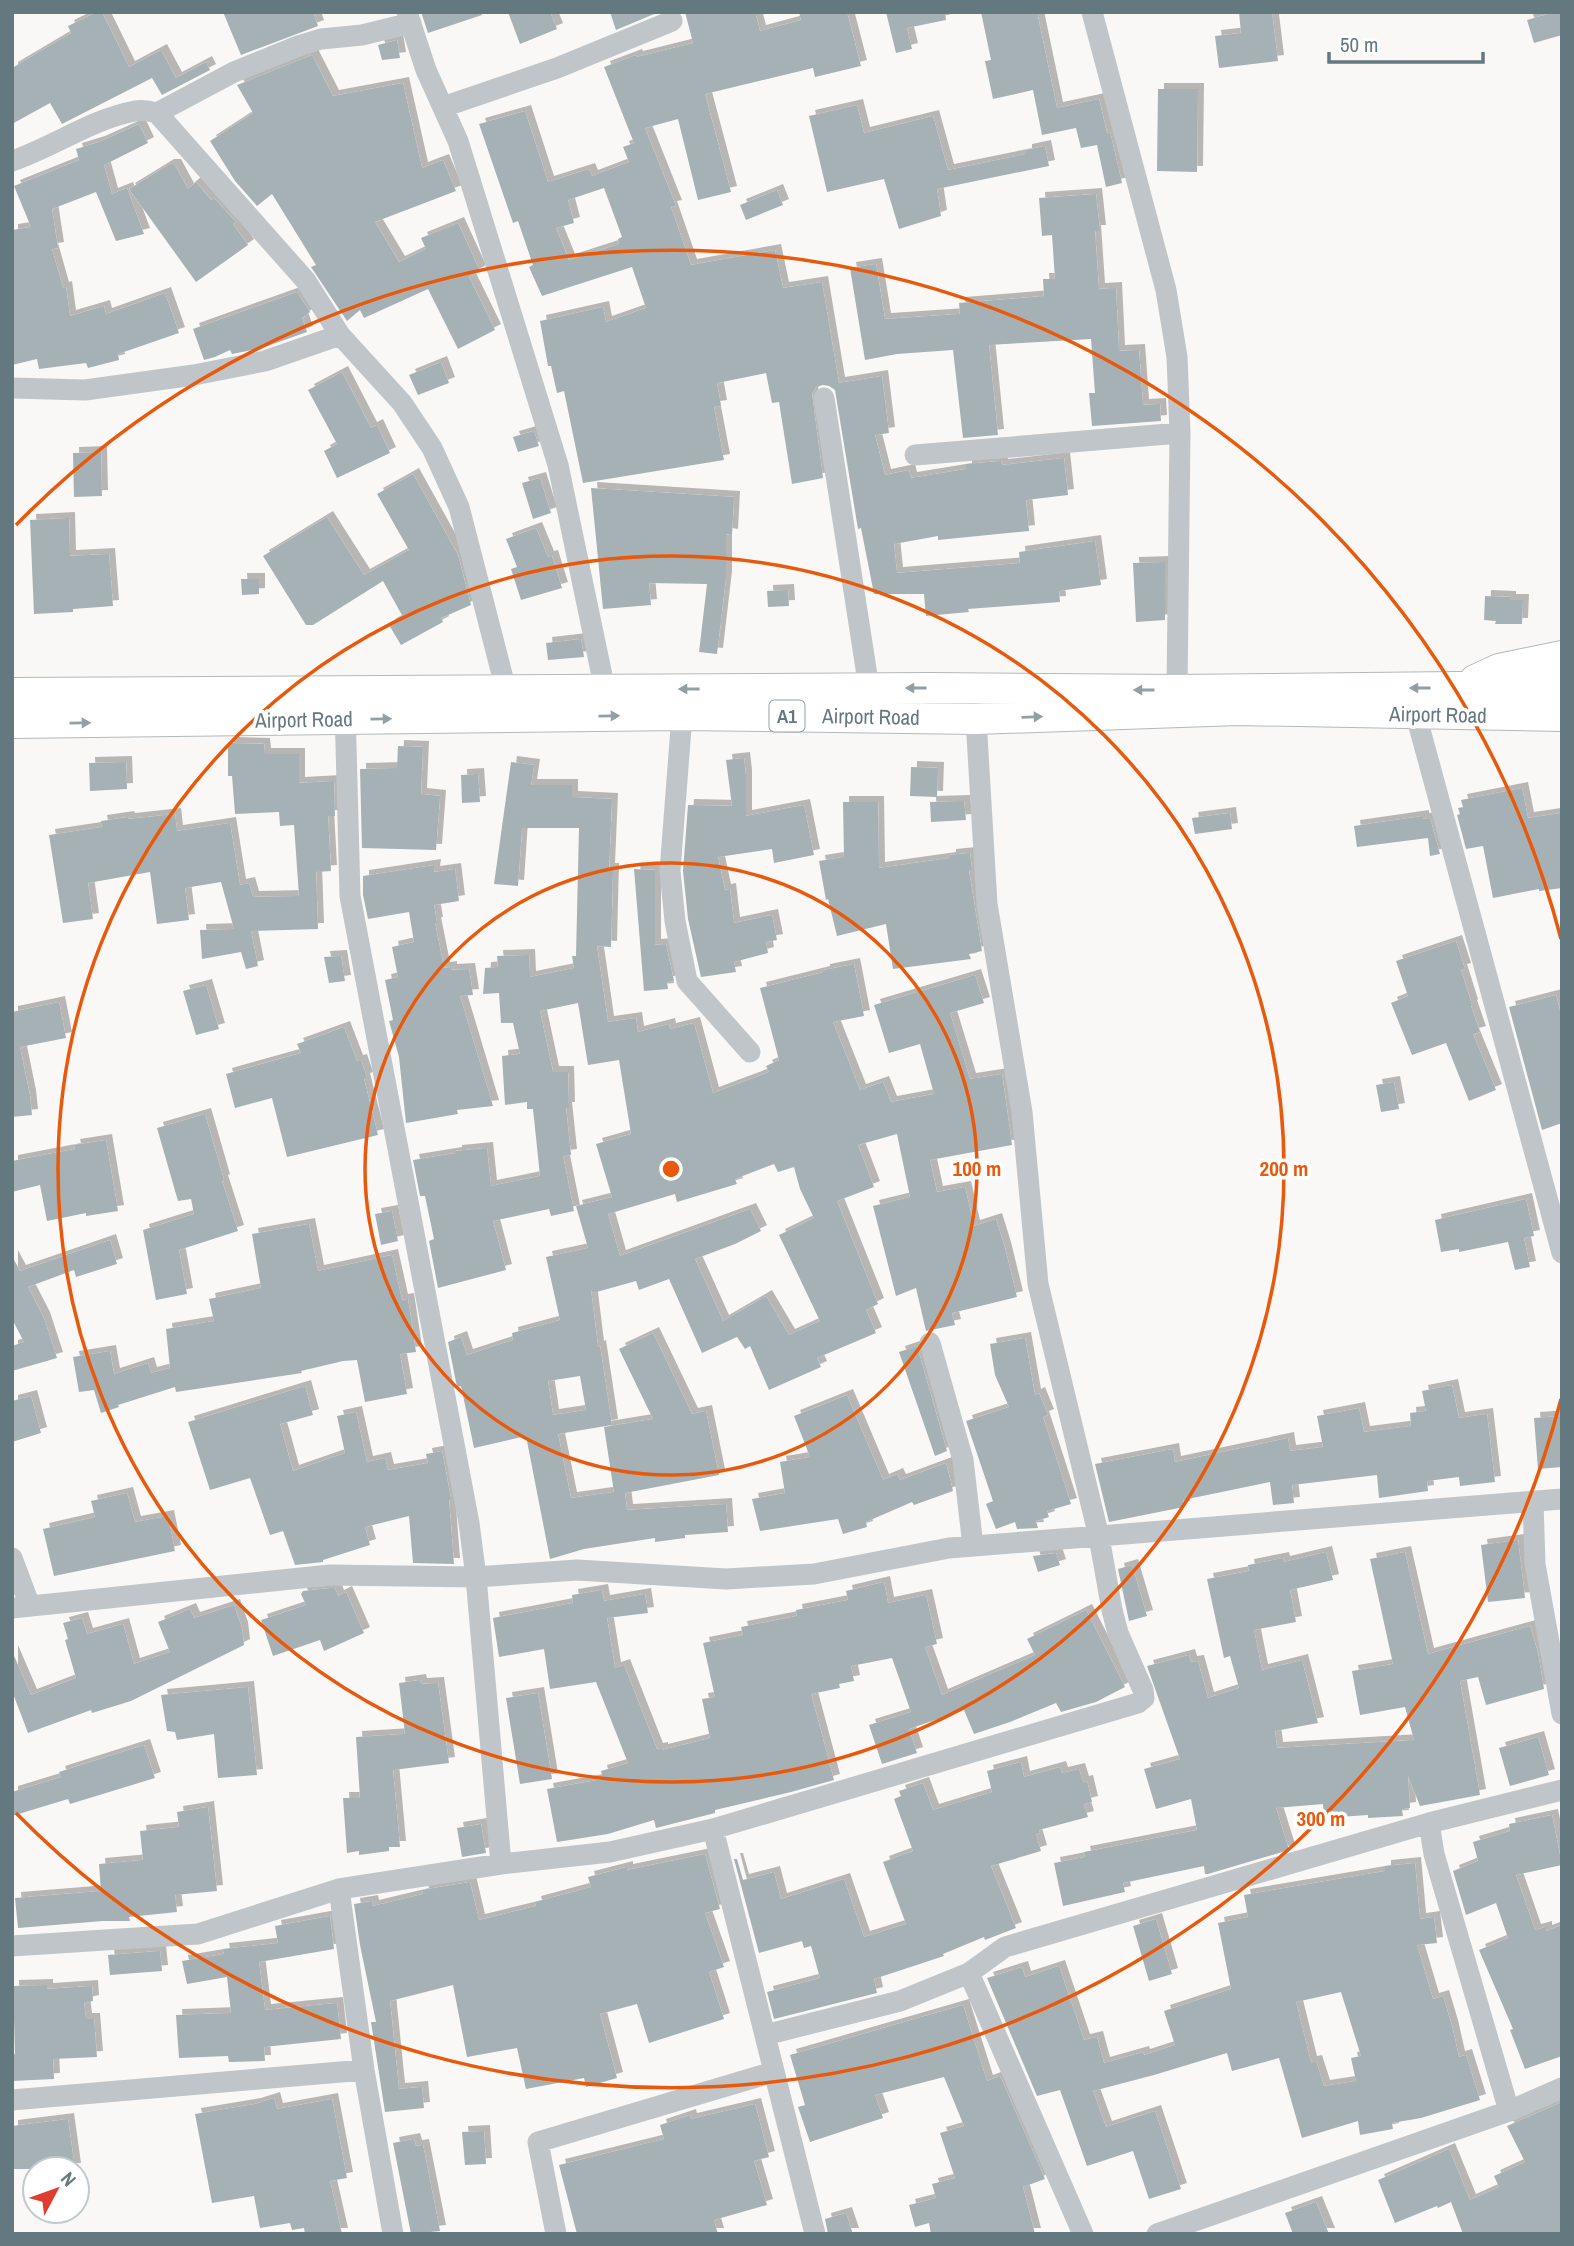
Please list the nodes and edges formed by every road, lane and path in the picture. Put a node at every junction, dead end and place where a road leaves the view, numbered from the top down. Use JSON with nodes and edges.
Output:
{"nodes":[{"id":1,"x":1092,"y":12,"type":"edge"},
{"id":2,"x":409,"y":18,"type":"edge"},
{"id":3,"x":672,"y":21,"type":"dead end"},
{"id":4,"x":443,"y":107,"type":"junction"},
{"id":5,"x":157,"y":113,"type":"junction"},
{"id":6,"x":12,"y":161,"type":"edge"},
{"id":7,"x":340,"y":335,"type":"junction"},
{"id":8,"x":12,"y":388,"type":"edge"},
{"id":9,"x":824,"y":398,"type":"dead end"},
{"id":10,"x":1180,"y":433,"type":"junction"},
{"id":11,"x":915,"y":455,"type":"dead end"},
{"id":12,"x":1562,"y":656,"type":"edge"},
{"id":13,"x":1562,"y":686,"type":"edge"},
{"id":14,"x":869,"y":688,"type":"junction"},
{"id":15,"x":506,"y":690,"type":"junction"},
{"id":16,"x":605,"y":690,"type":"junction"},
{"id":17,"x":1177,"y":690,"type":"junction"},
{"id":18,"x":12,"y":693,"type":"edge"},
{"id":19,"x":1455,"y":702,"type":"junction"},
{"id":20,"x":345,"y":706,"type":"junction"},
{"id":21,"x":682,"y":715,"type":"junction"},
{"id":22,"x":1416,"y":715,"type":"junction"},
{"id":23,"x":1562,"y":716,"type":"edge"},
{"id":24,"x":976,"y":719,"type":"junction"},
{"id":25,"x":12,"y":723,"type":"edge"},
{"id":26,"x":1562,"y":734,"type":"edge"},
{"id":27,"x":750,"y":1052,"type":"dead end"},
{"id":28,"x":1562,"y":1253,"type":"edge"},
{"id":29,"x":930,"y":1343,"type":"dead end"},
{"id":30,"x":1562,"y":1499,"type":"edge"},
{"id":31,"x":1533,"y":1503,"type":"junction"},
{"id":32,"x":1099,"y":1537,"type":"junction"},
{"id":33,"x":973,"y":1546,"type":"junction"},
{"id":34,"x":12,"y":1558,"type":"edge"},
{"id":35,"x":476,"y":1577,"type":"junction"},
{"id":36,"x":21,"y":1607,"type":"edge"},
{"id":37,"x":1562,"y":1714,"type":"edge"},
{"id":38,"x":1562,"y":1790,"type":"edge"},
{"id":39,"x":1429,"y":1823,"type":"junction"},
{"id":40,"x":713,"y":1829,"type":"junction"},
{"id":41,"x":501,"y":1864,"type":"junction"},
{"id":42,"x":339,"y":1889,"type":"junction"},
{"id":43,"x":12,"y":1946,"type":"edge"},
{"id":44,"x":970,"y":1972,"type":"junction"},
{"id":45,"x":765,"y":2035,"type":"junction"},
{"id":46,"x":364,"y":2070,"type":"junction"},
{"id":47,"x":773,"y":2072,"type":"junction"},
{"id":48,"x":1562,"y":2088,"type":"edge"},
{"id":49,"x":12,"y":2100,"type":"edge"},
{"id":50,"x":1509,"y":2111,"type":"junction"},
{"id":51,"x":393,"y":2234,"type":"edge"},
{"id":52,"x":556,"y":2234,"type":"edge"},
{"id":53,"x":815,"y":2234,"type":"edge"},
{"id":54,"x":1083,"y":2234,"type":"edge"},
{"id":55,"x":1157,"y":2234,"type":"edge"}],
"edges":[{"from":1,"to":10,"type":"street"},
{"from":2,"to":4,"type":"street"},
{"from":2,"to":5,"type":"street"},
{"from":3,"to":4,"type":"street"},
{"from":4,"to":16,"type":"street"},
{"from":5,"to":6,"type":"street"},
{"from":5,"to":7,"type":"street"},
{"from":7,"to":8,"type":"street"},
{"from":7,"to":15,"type":"street"},
{"from":9,"to":14,"type":"street"},
{"from":10,"to":11,"type":"street"},
{"from":10,"to":17,"type":"street"},
{"from":12,"to":19,"type":"highway"},
{"from":13,"to":19,"type":"highway","name":"Airport Road","number":"A1"},
{"from":14,"to":16,"type":"highway","name":"Airport Road","number":"A1","one_way":true},
{"from":17,"to":14,"type":"highway","name":"Airport Road","number":"A1","one_way":true},
{"from":15,"to":16,"type":"highway","name":"Airport Road","number":"A1"},
{"from":15,"to":20,"type":"highway","name":"Airport Road","number":"A1"},
{"from":19,"to":17,"type":"highway","name":"Airport Road","number":"A1","one_way":true},
{"from":18,"to":20,"type":"highway","name":"Airport Road","number":"A1"},
{"from":19,"to":22,"type":"highway","name":"Airport Road","number":"A1"},
{"from":19,"to":23,"type":"highway","name":"Airport Road","number":"A1"},
{"from":19,"to":26,"type":"highway"},
{"from":20,"to":21,"type":"highway","name":"Airport Road","number":"A1","one_way":true},
{"from":25,"to":20,"type":"highway","name":"Airport Road","number":"A1","one_way":true},
{"from":20,"to":35,"type":"street"},
{"from":21,"to":24,"type":"highway","name":"Airport Road","number":"A1"},
{"from":21,"to":27,"type":"street"},
{"from":24,"to":22,"type":"highway","name":"Airport Road","number":"A1","one_way":true},
{"from":22,"to":28,"type":"street"},
{"from":24,"to":32,"type":"street"},
{"from":29,"to":33,"type":"street"},
{"from":30,"to":31,"type":"street"},
{"from":31,"to":32,"type":"street"},
{"from":31,"to":37,"type":"street"},
{"from":32,"to":33,"type":"street"},
{"from":32,"to":40,"type":"street"},
{"from":33,"to":35,"type":"street"},
{"from":34,"to":36,"type":"street"},
{"from":35,"to":36,"type":"street"},
{"from":35,"to":41,"type":"street"},
{"from":38,"to":39,"type":"street"},
{"from":39,"to":44,"type":"street"},
{"from":39,"to":50,"type":"street"},
{"from":40,"to":41,"type":"street"},
{"from":40,"to":45,"type":"street"},
{"from":41,"to":42,"type":"street"},
{"from":42,"to":43,"type":"street"},
{"from":42,"to":46,"type":"street"},
{"from":44,"to":45,"type":"street"},
{"from":44,"to":54,"type":"street"},
{"from":45,"to":47,"type":"street"},
{"from":46,"to":49,"type":"street"},
{"from":46,"to":51,"type":"street"},
{"from":47,"to":52,"type":"street"},
{"from":47,"to":53,"type":"street"},
{"from":48,"to":50,"type":"street"},
{"from":50,"to":55,"type":"street"}]}
